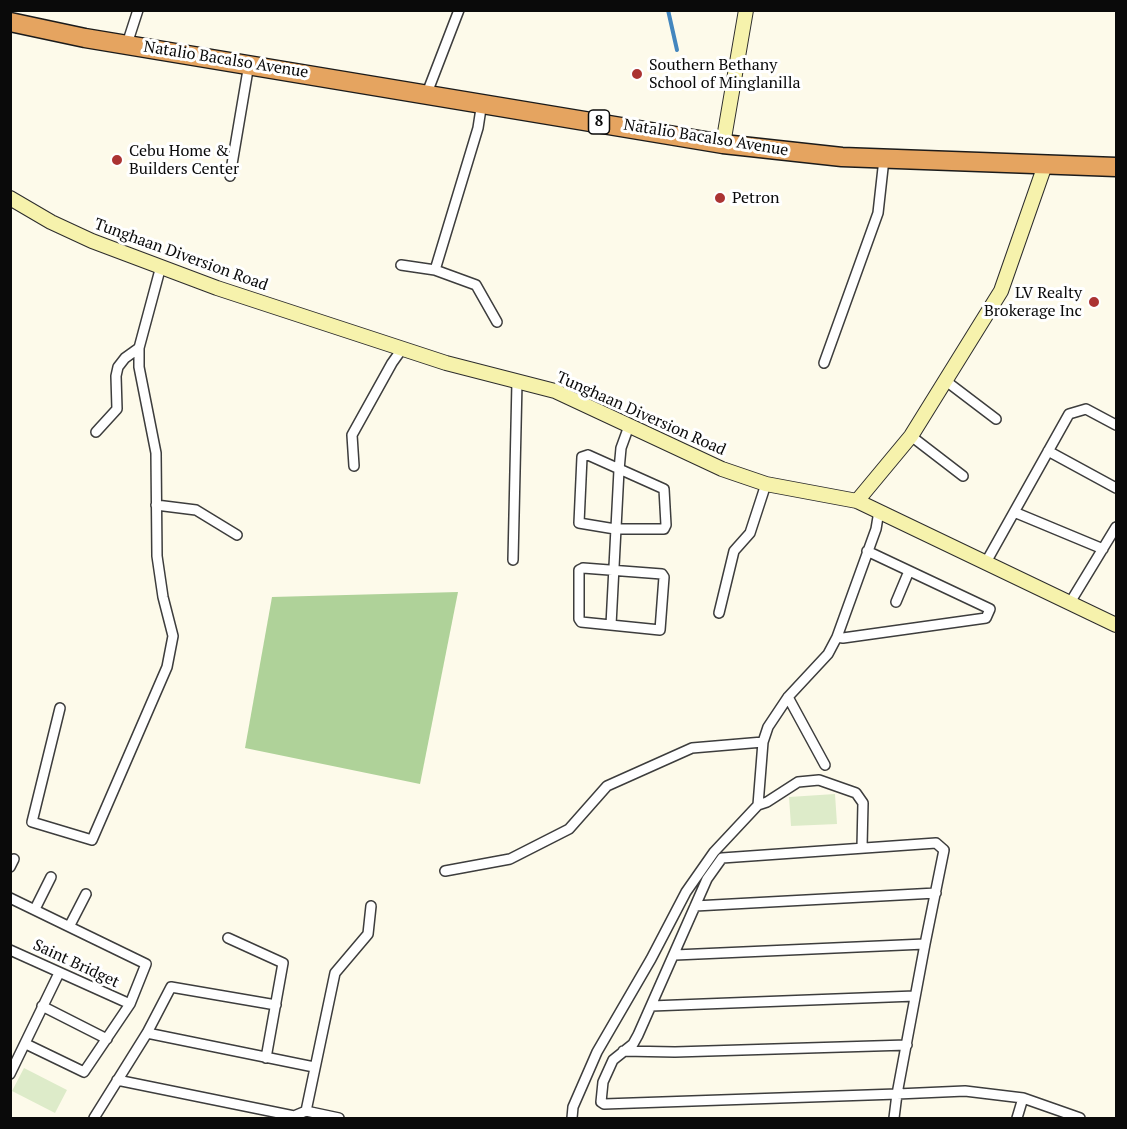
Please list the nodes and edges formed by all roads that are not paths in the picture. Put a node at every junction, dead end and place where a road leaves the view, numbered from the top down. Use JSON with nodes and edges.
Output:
{"nodes":[{"id":1,"x":138,"y":10,"type":"edge"},
{"id":2,"x":459,"y":10,"type":"edge"},
{"id":3,"x":746,"y":10,"type":"edge"},
{"id":4,"x":10,"y":22,"type":"edge"},
{"id":5,"x":10,"y":35,"type":"edge"},
{"id":6,"x":85,"y":38,"type":"junction"},
{"id":7,"x":128,"y":45,"type":"junction"},
{"id":8,"x":249,"y":64,"type":"junction"},
{"id":9,"x":427,"y":93,"type":"junction"},
{"id":10,"x":482,"y":102,"type":"junction"},
{"id":11,"x":723,"y":144,"type":"junction"},
{"id":12,"x":884,"y":159,"type":"junction"},
{"id":13,"x":1045,"y":165,"type":"junction"},
{"id":14,"x":1116,"y":167,"type":"edge"},
{"id":15,"x":230,"y":176,"type":"dead end"},
{"id":16,"x":10,"y":198,"type":"edge"},
{"id":17,"x":401,"y":265,"type":"dead end"},
{"id":18,"x":161,"y":266,"type":"junction"},
{"id":19,"x":435,"y":270,"type":"junction"},
{"id":20,"x":497,"y":322,"type":"dead end"},
{"id":21,"x":139,"y":348,"type":"junction"},
{"id":22,"x":402,"y":349,"type":"junction"},
{"id":23,"x":824,"y":363,"type":"dead end"},
{"id":24,"x":946,"y":381,"type":"junction"},
{"id":25,"x":517,"y":382,"type":"junction"},
{"id":26,"x":996,"y":419,"type":"dead end"},
{"id":27,"x":1116,"y":425,"type":"edge"},
{"id":28,"x":628,"y":426,"type":"junction"},
{"id":29,"x":96,"y":432,"type":"dead end"},
{"id":30,"x":911,"y":436,"type":"junction"},
{"id":31,"x":1048,"y":451,"type":"junction"},
{"id":32,"x":354,"y":466,"type":"dead end"},
{"id":33,"x":619,"y":470,"type":"junction"},
{"id":34,"x":963,"y":476,"type":"dead end"},
{"id":35,"x":766,"y":484,"type":"junction"},
{"id":36,"x":1116,"y":488,"type":"edge"},
{"id":37,"x":857,"y":501,"type":"junction"},
{"id":38,"x":156,"y":505,"type":"junction"},
{"id":39,"x":879,"y":510,"type":"junction"},
{"id":40,"x":1014,"y":512,"type":"junction"},
{"id":41,"x":1116,"y":527,"type":"edge"},
{"id":42,"x":615,"y":529,"type":"junction"},
{"id":43,"x":237,"y":535,"type":"dead end"},
{"id":44,"x":1103,"y":549,"type":"junction"},
{"id":45,"x":867,"y":551,"type":"junction"},
{"id":46,"x":513,"y":560,"type":"dead end"},
{"id":47,"x":985,"y":564,"type":"junction"},
{"id":48,"x":615,"y":569,"type":"junction"},
{"id":49,"x":909,"y":571,"type":"junction"},
{"id":50,"x":1071,"y":601,"type":"junction"},
{"id":51,"x":896,"y":602,"type":"dead end"},
{"id":52,"x":719,"y":613,"type":"dead end"},
{"id":53,"x":611,"y":625,"type":"junction"},
{"id":54,"x":1116,"y":625,"type":"edge"},
{"id":55,"x":837,"y":636,"type":"junction"},
{"id":56,"x":788,"y":697,"type":"junction"},
{"id":57,"x":60,"y":708,"type":"dead end"},
{"id":58,"x":763,"y":742,"type":"junction"},
{"id":59,"x":825,"y":765,"type":"dead end"},
{"id":60,"x":758,"y":805,"type":"junction"},
{"id":61,"x":862,"y":847,"type":"junction"},
{"id":62,"x":445,"y":871,"type":"dead end"},
{"id":63,"x":51,"y":877,"type":"dead end"},
{"id":64,"x":86,"y":894,"type":"dead end"},
{"id":65,"x":936,"y":894,"type":"junction"},
{"id":66,"x":10,"y":898,"type":"edge"},
{"id":67,"x":371,"y":906,"type":"dead end"},
{"id":68,"x":695,"y":906,"type":"junction"},
{"id":69,"x":35,"y":909,"type":"junction"},
{"id":70,"x":70,"y":925,"type":"junction"},
{"id":71,"x":228,"y":938,"type":"dead end"},
{"id":72,"x":925,"y":944,"type":"junction"},
{"id":73,"x":11,"y":952,"type":"edge"},
{"id":74,"x":675,"y":956,"type":"junction"},
{"id":75,"x":59,"y":973,"type":"junction"},
{"id":76,"x":915,"y":996,"type":"junction"},
{"id":77,"x":130,"y":1004,"type":"junction"},
{"id":78,"x":276,"y":1005,"type":"junction"},
{"id":79,"x":42,"y":1006,"type":"junction"},
{"id":80,"x":651,"y":1006,"type":"junction"},
{"id":81,"x":147,"y":1033,"type":"junction"},
{"id":82,"x":107,"y":1039,"type":"junction"},
{"id":83,"x":26,"y":1044,"type":"junction"},
{"id":84,"x":907,"y":1045,"type":"junction"},
{"id":85,"x":623,"y":1051,"type":"junction"},
{"id":86,"x":266,"y":1058,"type":"junction"},
{"id":87,"x":314,"y":1067,"type":"junction"},
{"id":88,"x":10,"y":1074,"type":"edge"},
{"id":89,"x":117,"y":1080,"type":"junction"},
{"id":90,"x":897,"y":1094,"type":"junction"},
{"id":91,"x":1023,"y":1098,"type":"junction"},
{"id":92,"x":252,"y":1108,"type":"junction"},
{"id":93,"x":306,"y":1111,"type":"junction"},
{"id":94,"x":94,"y":1119,"type":"edge"},
{"id":95,"x":248,"y":1119,"type":"edge"},
{"id":96,"x":339,"y":1119,"type":"edge"},
{"id":97,"x":572,"y":1119,"type":"edge"},
{"id":98,"x":894,"y":1119,"type":"edge"},
{"id":99,"x":1017,"y":1119,"type":"edge"},
{"id":100,"x":1080,"y":1119,"type":"edge"}],
"edges":[{"from":1,"to":7,"type":"street"},
{"from":2,"to":9,"type":"street"},
{"from":3,"to":11,"type":"street"},
{"from":4,"to":6,"type":"highway","name":"Natalio Bacalso Avenue","number":"8"},
{"from":5,"to":6,"type":"highway","name":"Natalio Bacalso Avenue","number":"8"},
{"from":6,"to":7,"type":"highway","name":"Natalio Bacalso Avenue","number":"8"},
{"from":7,"to":8,"type":"highway","name":"Natalio Bacalso Avenue","number":"8"},
{"from":8,"to":9,"type":"highway","name":"Natalio Bacalso Avenue","number":"8"},
{"from":8,"to":15,"type":"street"},
{"from":9,"to":10,"type":"highway","name":"Natalio Bacalso Avenue","number":"8"},
{"from":10,"to":11,"type":"highway","name":"Natalio Bacalso Avenue","number":"8"},
{"from":10,"to":19,"type":"street"},
{"from":11,"to":12,"type":"highway","name":"Natalio Bacalso Avenue","number":"8"},
{"from":12,"to":13,"type":"highway","name":"Natalio Bacalso Avenue","number":"8"},
{"from":12,"to":23,"type":"street"},
{"from":13,"to":14,"type":"highway","name":"Natalio Bacalso Avenue","number":"8"},
{"from":13,"to":24,"type":"street"},
{"from":16,"to":18,"type":"street","name":"Tunghaan Diversion Road"},
{"from":17,"to":19,"type":"street"},
{"from":18,"to":21,"type":"street"},
{"from":18,"to":22,"type":"street","name":"Tunghaan Diversion Road"},
{"from":19,"to":20,"type":"street"},
{"from":21,"to":29,"type":"street"},
{"from":21,"to":38,"type":"street"},
{"from":22,"to":25,"type":"street","name":"Tunghaan Diversion Road"},
{"from":22,"to":32,"type":"street"},
{"from":24,"to":26,"type":"street"},
{"from":24,"to":30,"type":"street"},
{"from":25,"to":28,"type":"street","name":"Tunghaan Diversion Road"},
{"from":25,"to":46,"type":"street"},
{"from":27,"to":31,"type":"street"},
{"from":28,"to":33,"type":"street"},
{"from":28,"to":35,"type":"street","name":"Tunghaan Diversion Road"},
{"from":30,"to":34,"type":"street"},
{"from":30,"to":37,"type":"street"},
{"from":31,"to":36,"type":"street"},
{"from":31,"to":40,"type":"street"},
{"from":33,"to":42,"type":"street"},
{"from":33,"to":42,"type":"street"},
{"from":33,"to":42,"type":"street"},
{"from":35,"to":37,"type":"street","name":"Tunghaan Diversion Road"},
{"from":35,"to":52,"type":"street"},
{"from":37,"to":39,"type":"street","name":"Tunghaan Diversion Road"},
{"from":38,"to":43,"type":"street"},
{"from":38,"to":57,"type":"street"},
{"from":39,"to":45,"type":"street"},
{"from":39,"to":47,"type":"street","name":"Tunghaan Diversion Road"},
{"from":40,"to":44,"type":"street"},
{"from":40,"to":47,"type":"street"},
{"from":41,"to":44,"type":"street"},
{"from":42,"to":48,"type":"street"},
{"from":44,"to":50,"type":"street"},
{"from":45,"to":49,"type":"street"},
{"from":45,"to":55,"type":"street"},
{"from":47,"to":50,"type":"street","name":"Tunghaan Diversion Road"},
{"from":48,"to":53,"type":"street"},
{"from":48,"to":53,"type":"street"},
{"from":48,"to":53,"type":"street"},
{"from":49,"to":51,"type":"street"},
{"from":49,"to":55,"type":"street"},
{"from":50,"to":54,"type":"street","name":"Tunghaan Diversion Road"},
{"from":55,"to":56,"type":"street"},
{"from":56,"to":58,"type":"street"},
{"from":56,"to":59,"type":"street"},
{"from":58,"to":60,"type":"street"},
{"from":58,"to":62,"type":"street"},
{"from":60,"to":61,"type":"street"},
{"from":60,"to":97,"type":"street"},
{"from":61,"to":65,"type":"street"},
{"from":61,"to":68,"type":"street"},
{"from":63,"to":69,"type":"street"},
{"from":64,"to":70,"type":"street"},
{"from":65,"to":68,"type":"street"},
{"from":65,"to":72,"type":"street"},
{"from":66,"to":69,"type":"street"},
{"from":67,"to":87,"type":"street"},
{"from":68,"to":74,"type":"street"},
{"from":69,"to":70,"type":"street"},
{"from":70,"to":77,"type":"street"},
{"from":71,"to":78,"type":"street"},
{"from":72,"to":74,"type":"street"},
{"from":72,"to":76,"type":"street"},
{"from":73,"to":75,"type":"street","name":"Saint Bridget"},
{"from":74,"to":80,"type":"street"},
{"from":75,"to":77,"type":"street","name":"Saint Bridget"},
{"from":75,"to":79,"type":"street"},
{"from":76,"to":80,"type":"street"},
{"from":76,"to":84,"type":"street"},
{"from":77,"to":82,"type":"street"},
{"from":78,"to":81,"type":"street"},
{"from":78,"to":86,"type":"street"},
{"from":79,"to":82,"type":"street"},
{"from":79,"to":83,"type":"street"},
{"from":80,"to":85,"type":"street"},
{"from":81,"to":86,"type":"street"},
{"from":81,"to":89,"type":"street"},
{"from":82,"to":83,"type":"street"},
{"from":83,"to":88,"type":"street"},
{"from":84,"to":85,"type":"street"},
{"from":84,"to":90,"type":"street"},
{"from":85,"to":90,"type":"street"},
{"from":86,"to":87,"type":"street"},
{"from":87,"to":93,"type":"street"},
{"from":89,"to":92,"type":"street"},
{"from":89,"to":94,"type":"street"},
{"from":90,"to":91,"type":"street"},
{"from":90,"to":98,"type":"street"},
{"from":91,"to":99,"type":"street"},
{"from":91,"to":100,"type":"street"},
{"from":92,"to":93,"type":"street"},
{"from":92,"to":95,"type":"street"},
{"from":93,"to":96,"type":"street"}]}
